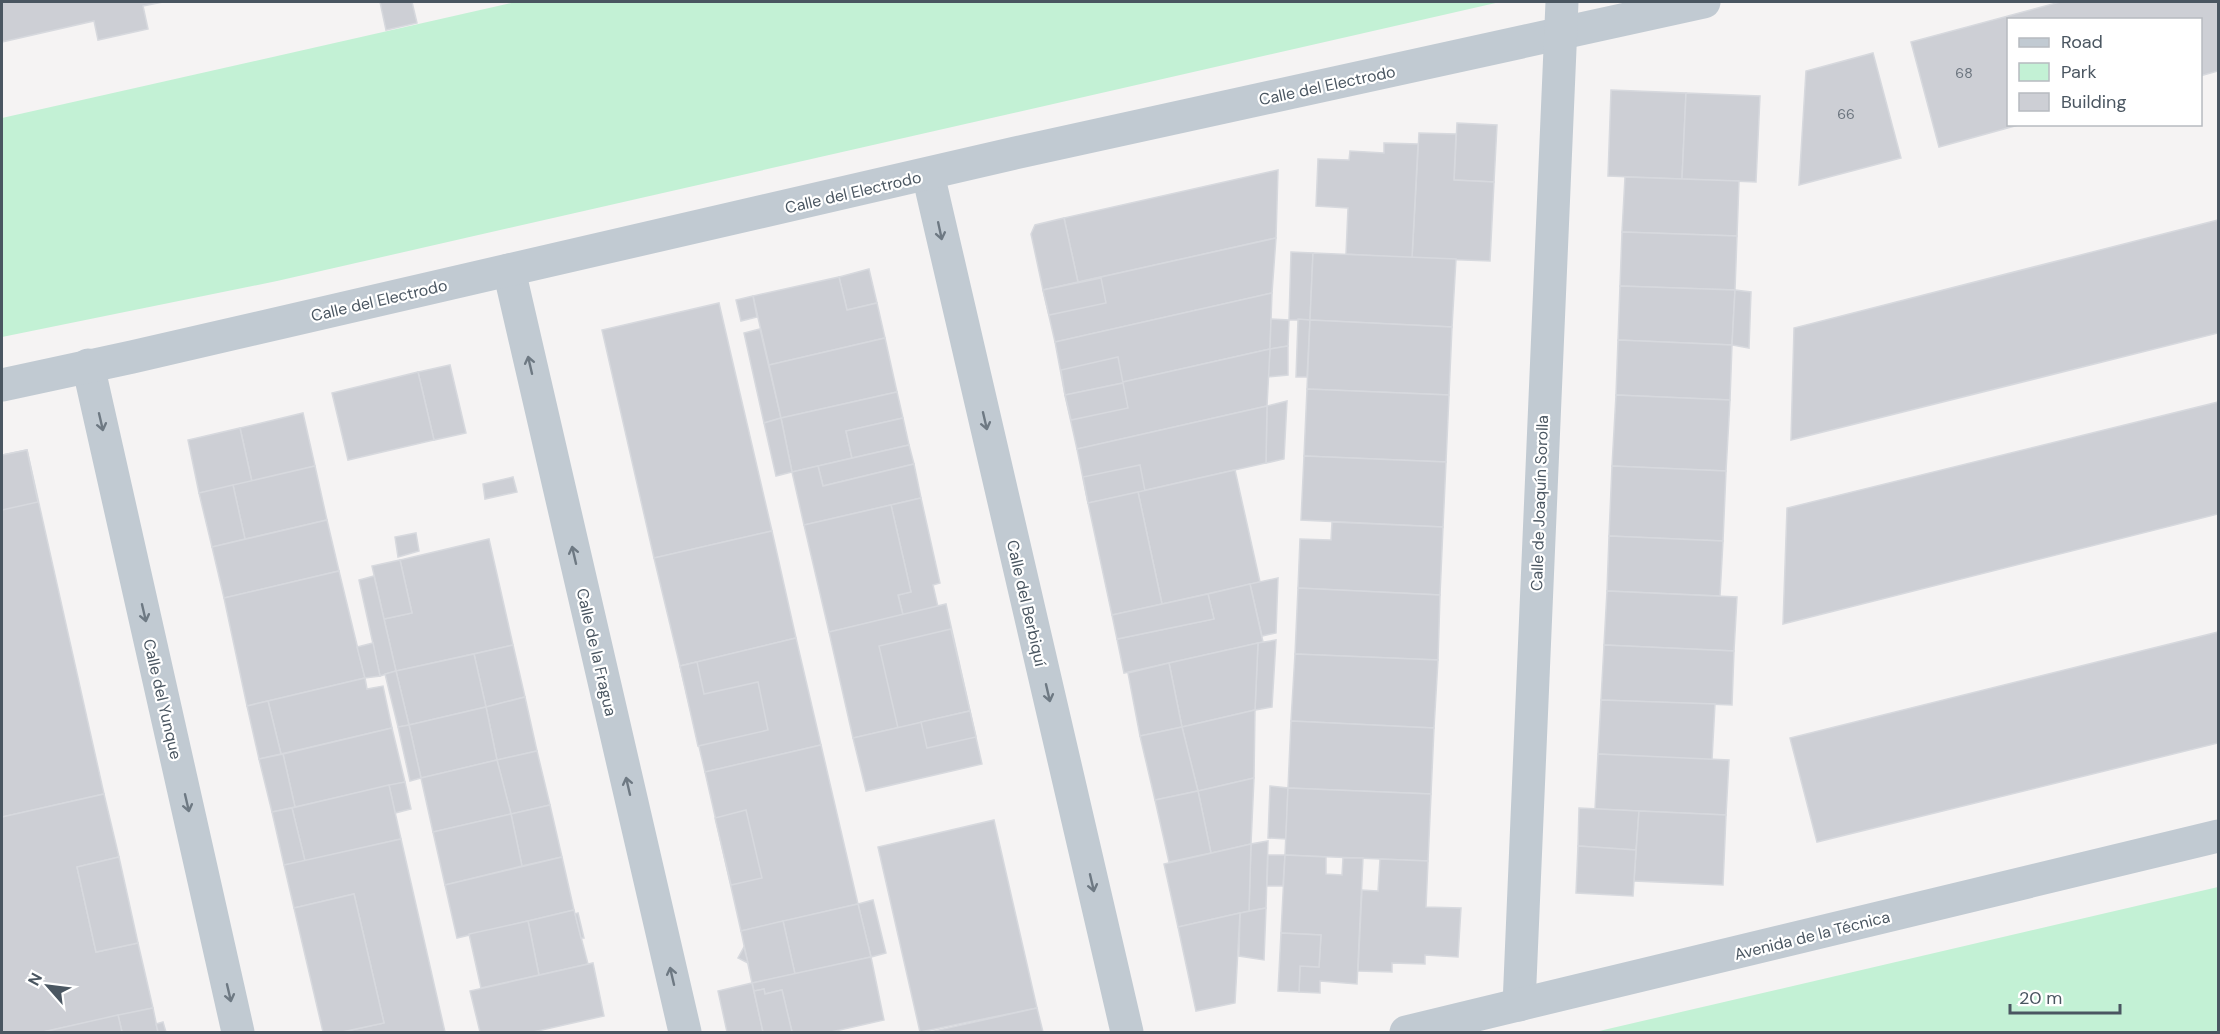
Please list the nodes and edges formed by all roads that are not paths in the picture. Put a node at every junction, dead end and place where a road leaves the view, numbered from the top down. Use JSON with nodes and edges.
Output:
{"nodes":[{"id":1,"x":1704,"y":2,"type":"edge"},
{"id":2,"x":1560,"y":17,"type":"edge"},
{"id":3,"x":928,"y":174,"type":"junction"},
{"id":4,"x":509,"y":270,"type":"junction"},
{"id":5,"x":88,"y":365,"type":"junction"},
{"id":6,"x":2,"y":385,"type":"edge"},
{"id":7,"x":2218,"y":836,"type":"edge"},
{"id":8,"x":1519,"y":1005,"type":"junction"},
{"id":9,"x":238,"y":1032,"type":"edge"},
{"id":10,"x":685,"y":1032,"type":"edge"},
{"id":11,"x":1127,"y":1032,"type":"edge"},
{"id":12,"x":1406,"y":1032,"type":"edge"}],
"edges":[{"from":1,"to":2,"type":"street","name":"Calle del Electrodo"},
{"from":2,"to":3,"type":"street","name":"Calle del Electrodo"},
{"from":2,"to":8,"type":"street","name":"Calle de Joaquín Sorolla"},
{"from":3,"to":4,"type":"street","name":"Calle del Electrodo"},
{"from":3,"to":11,"type":"street","name":"Calle del Berbiquí","one_way":true},
{"from":4,"to":5,"type":"street","name":"Calle del Electrodo"},
{"from":10,"to":4,"type":"street","name":"Calle de la Fragua","one_way":true},
{"from":5,"to":6,"type":"street","name":"Calle del Electrodo"},
{"from":5,"to":9,"type":"street","name":"Calle del Yunque","one_way":true},
{"from":7,"to":8,"type":"street","name":"Avenida de la Técnica"},
{"from":8,"to":12,"type":"street","name":"Avenida de la Técnica"}]}
